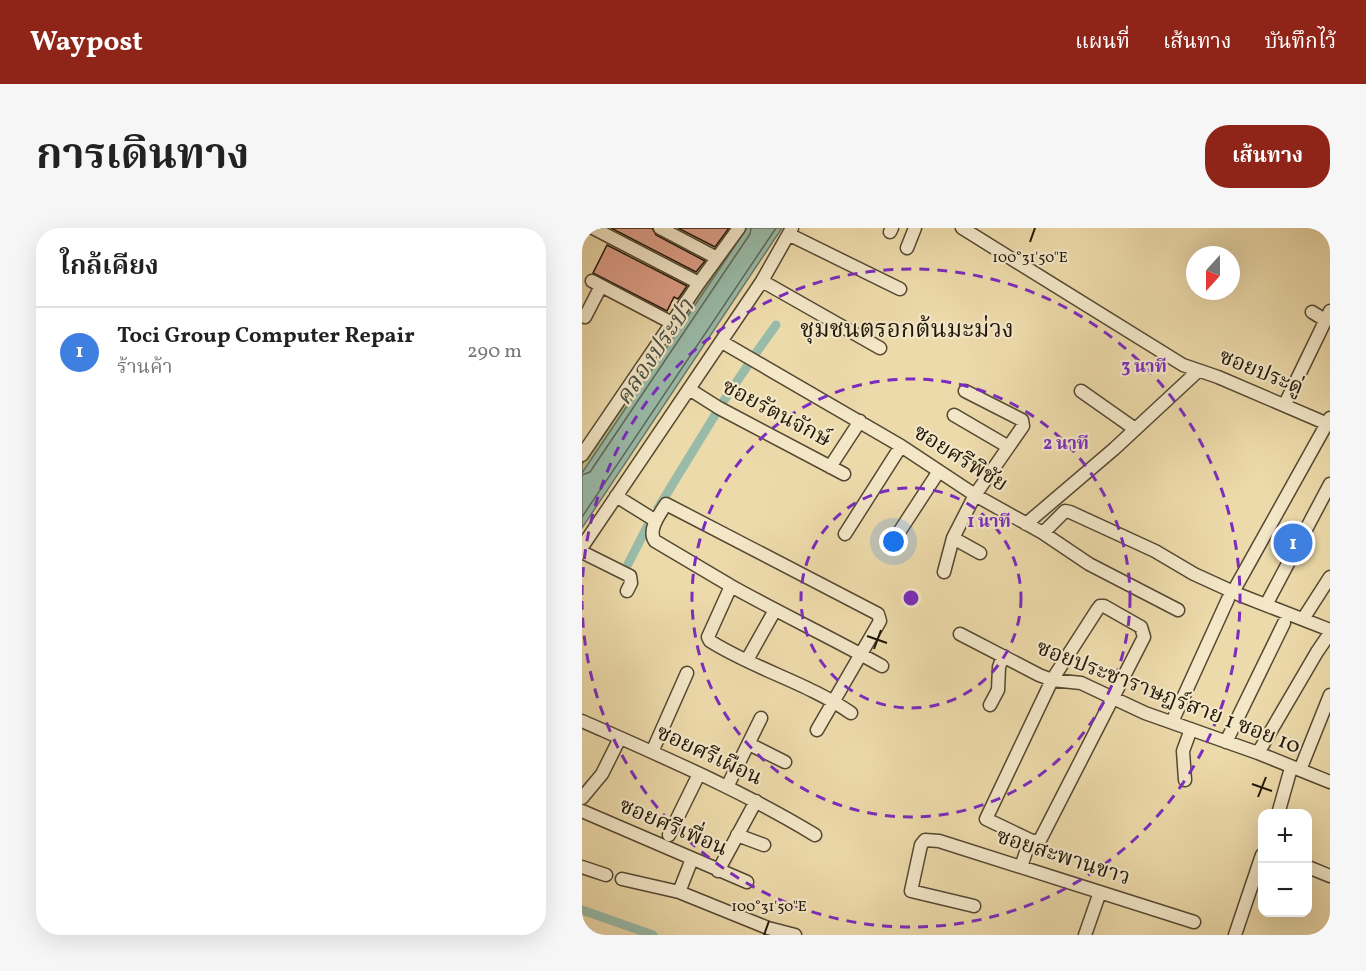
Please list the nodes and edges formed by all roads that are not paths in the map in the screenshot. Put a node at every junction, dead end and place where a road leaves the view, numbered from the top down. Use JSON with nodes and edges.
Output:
{"nodes":[{"id":1,"x":593,"y":228,"type":"edge"},
{"id":2,"x":660,"y":228,"type":"edge"},
{"id":3,"x":739,"y":228,"type":"edge"},
{"id":4,"x":915,"y":228,"type":"edge"},
{"id":5,"x":962,"y":228,"type":"edge"},
{"id":6,"x":791,"y":231,"type":"edge"},
{"id":7,"x":906,"y":248,"type":"dead end"},
{"id":8,"x":717,"y":258,"type":"junction"},
{"id":9,"x":762,"y":280,"type":"junction"},
{"id":10,"x":699,"y":283,"type":"junction"},
{"id":11,"x":900,"y":289,"type":"dead end"},
{"id":12,"x":1312,"y":312,"type":"dead end"},
{"id":13,"x":1328,"y":316,"type":"edge"},
{"id":14,"x":585,"y":317,"type":"dead end"},
{"id":15,"x":672,"y":323,"type":"junction"},
{"id":16,"x":722,"y":342,"type":"junction"},
{"id":17,"x":880,"y":348,"type":"dead end"},
{"id":18,"x":1198,"y":371,"type":"junction"},
{"id":19,"x":689,"y":389,"type":"junction"},
{"id":20,"x":965,"y":391,"type":"dead end"},
{"id":21,"x":1080,"y":391,"type":"dead end"},
{"id":22,"x":1285,"y":404,"type":"junction"},
{"id":23,"x":954,"y":415,"type":"dead end"},
{"id":24,"x":860,"y":421,"type":"junction"},
{"id":25,"x":1329,"y":422,"type":"edge"},
{"id":26,"x":1135,"y":429,"type":"junction"},
{"id":27,"x":901,"y":446,"type":"junction"},
{"id":28,"x":1007,"y":446,"type":"junction"},
{"id":29,"x":582,"y":455,"type":"edge"},
{"id":30,"x":830,"y":467,"type":"junction"},
{"id":31,"x":939,"y":471,"type":"junction"},
{"id":32,"x":844,"y":474,"type":"dead end"},
{"id":33,"x":1330,"y":484,"type":"edge"},
{"id":34,"x":975,"y":495,"type":"junction"},
{"id":35,"x":616,"y":496,"type":"junction"},
{"id":36,"x":656,"y":522,"type":"junction"},
{"id":37,"x":1026,"y":524,"type":"junction"},
{"id":38,"x":1043,"y":533,"type":"junction"},
{"id":39,"x":845,"y":534,"type":"dead end"},
{"id":40,"x":953,"y":538,"type":"junction"},
{"id":41,"x":892,"y":543,"type":"dead end"},
{"id":42,"x":582,"y":550,"type":"edge"},
{"id":43,"x":981,"y":554,"type":"dead end"},
{"id":44,"x":944,"y":572,"type":"dead end"},
{"id":45,"x":1330,"y":577,"type":"edge"},
{"id":46,"x":731,"y":586,"type":"junction"},
{"id":47,"x":627,"y":591,"type":"dead end"},
{"id":48,"x":1231,"y":596,"type":"junction"},
{"id":49,"x":1266,"y":605,"type":"junction"},
{"id":50,"x":775,"y":610,"type":"junction"},
{"id":51,"x":1178,"y":610,"type":"dead end"},
{"id":52,"x":1303,"y":619,"type":"junction"},
{"id":53,"x":1284,"y":623,"type":"dead end"},
{"id":54,"x":1330,"y":632,"type":"edge"},
{"id":55,"x":960,"y":634,"type":"dead end"},
{"id":56,"x":862,"y":654,"type":"junction"},
{"id":57,"x":1003,"y":656,"type":"junction"},
{"id":58,"x":747,"y":660,"type":"junction"},
{"id":59,"x":882,"y":666,"type":"dead end"},
{"id":60,"x":687,"y":673,"type":"dead end"},
{"id":61,"x":1052,"y":680,"type":"junction"},
{"id":62,"x":1330,"y":695,"type":"edge"},
{"id":63,"x":1113,"y":699,"type":"junction"},
{"id":64,"x":834,"y":702,"type":"junction"},
{"id":65,"x":990,"y":705,"type":"dead end"},
{"id":66,"x":851,"y":714,"type":"dead end"},
{"id":67,"x":760,"y":718,"type":"dead end"},
{"id":68,"x":582,"y":720,"type":"edge"},
{"id":69,"x":1172,"y":722,"type":"junction"},
{"id":70,"x":1191,"y":729,"type":"junction"},
{"id":71,"x":817,"y":730,"type":"dead end"},
{"id":72,"x":620,"y":738,"type":"junction"},
{"id":73,"x":1226,"y":741,"type":"junction"},
{"id":74,"x":748,"y":744,"type":"junction"},
{"id":75,"x":652,"y":752,"type":"junction"},
{"id":76,"x":1258,"y":753,"type":"junction"},
{"id":77,"x":785,"y":762,"type":"dead end"},
{"id":78,"x":1296,"y":769,"type":"junction"},
{"id":79,"x":699,"y":774,"type":"junction"},
{"id":80,"x":1185,"y":780,"type":"dead end"},
{"id":81,"x":1330,"y":782,"type":"edge"},
{"id":82,"x":727,"y":787,"type":"junction"},
{"id":83,"x":582,"y":798,"type":"edge"},
{"id":84,"x":756,"y":801,"type":"junction"},
{"id":85,"x":1280,"y":809,"type":"edge"},
{"id":86,"x":582,"y":811,"type":"edge"},
{"id":87,"x":669,"y":835,"type":"dead end"},
{"id":88,"x":737,"y":835,"type":"junction"},
{"id":89,"x":814,"y":835,"type":"dead end"},
{"id":90,"x":1030,"y":840,"type":"junction"},
{"id":91,"x":764,"y":845,"type":"dead end"},
{"id":92,"x":1260,"y":863,"type":"edge"},
{"id":93,"x":690,"y":864,"type":"dead end"},
{"id":94,"x":582,"y":867,"type":"edge"},
{"id":95,"x":1021,"y":867,"type":"junction"},
{"id":96,"x":1312,"y":869,"type":"edge"},
{"id":97,"x":718,"y":871,"type":"junction"},
{"id":98,"x":606,"y":875,"type":"dead end"},
{"id":99,"x":1330,"y":876,"type":"edge"},
{"id":100,"x":622,"y":879,"type":"dead end"},
{"id":101,"x":747,"y":882,"type":"dead end"},
{"id":102,"x":679,"y":892,"type":"junction"},
{"id":103,"x":1100,"y":892,"type":"junction"},
{"id":104,"x":974,"y":906,"type":"dead end"},
{"id":105,"x":1194,"y":922,"type":"dead end"},
{"id":106,"x":795,"y":935,"type":"edge"},
{"id":107,"x":1085,"y":935,"type":"edge"},
{"id":108,"x":1235,"y":935,"type":"edge"}],
"edges":[{"from":1,"to":10,"type":"street"},
{"from":2,"to":8,"type":"street"},
{"from":3,"to":8,"type":"street"},
{"from":4,"to":7,"type":"street"},
{"from":5,"to":18,"type":"street","name":"ซอยประดู่"},
{"from":6,"to":9,"type":"street"},
{"from":6,"to":11,"type":"street"},
{"from":8,"to":10,"type":"street"},
{"from":9,"to":16,"type":"street"},
{"from":9,"to":17,"type":"street"},
{"from":10,"to":15,"type":"street"},
{"from":12,"to":13,"type":"street"},
{"from":13,"to":22,"type":"street"},
{"from":14,"to":15,"type":"street"},
{"from":15,"to":29,"type":"street"},
{"from":16,"to":19,"type":"street"},
{"from":16,"to":24,"type":"street","name":"ซอยศรีพิชัย"},
{"from":18,"to":22,"type":"street","name":"ซอยประดู่"},
{"from":18,"to":26,"type":"street"},
{"from":19,"to":30,"type":"street","name":"ซอยรัตนจักษ์"},
{"from":19,"to":35,"type":"street"},
{"from":20,"to":28,"type":"street"},
{"from":21,"to":26,"type":"street"},
{"from":22,"to":25,"type":"street","name":"ซอยประดู่"},
{"from":23,"to":28,"type":"street"},
{"from":24,"to":27,"type":"street","name":"ซอยศรีพิชัย"},
{"from":24,"to":30,"type":"street"},
{"from":25,"to":48,"type":"street"},
{"from":26,"to":37,"type":"street"},
{"from":27,"to":31,"type":"street","name":"ซอยศรีพิชัย"},
{"from":27,"to":39,"type":"street"},
{"from":28,"to":34,"type":"street"},
{"from":30,"to":32,"type":"street","name":"ซอยรัตนจักษ์"},
{"from":31,"to":34,"type":"street","name":"ซอยศรีพิชัย"},
{"from":31,"to":41,"type":"street"},
{"from":33,"to":49,"type":"street"},
{"from":34,"to":37,"type":"street","name":"ซอยศรีพิชัย"},
{"from":34,"to":40,"type":"street"},
{"from":35,"to":36,"type":"street"},
{"from":35,"to":42,"type":"street"},
{"from":36,"to":46,"type":"street"},
{"from":36,"to":56,"type":"street"},
{"from":37,"to":38,"type":"street","name":"ซอยศรีพิชัย"},
{"from":38,"to":48,"type":"street"},
{"from":38,"to":51,"type":"street","name":"ซอยศรีพิชัย"},
{"from":40,"to":43,"type":"street"},
{"from":40,"to":44,"type":"street"},
{"from":42,"to":47,"type":"street"},
{"from":45,"to":52,"type":"street"},
{"from":46,"to":50,"type":"street"},
{"from":46,"to":58,"type":"street"},
{"from":48,"to":49,"type":"street"},
{"from":48,"to":69,"type":"street"},
{"from":49,"to":52,"type":"street"},
{"from":50,"to":56,"type":"street"},
{"from":50,"to":58,"type":"street"},
{"from":52,"to":54,"type":"street"},
{"from":53,"to":73,"type":"street"},
{"from":54,"to":76,"type":"street"},
{"from":55,"to":57,"type":"street","name":"ซอยประชาราษฎร์สาย 1 ซอย 10"},
{"from":56,"to":59,"type":"street"},
{"from":56,"to":64,"type":"street"},
{"from":57,"to":61,"type":"street","name":"ซอยประชาราษฎร์สาย 1 ซอย 10"},
{"from":57,"to":65,"type":"street"},
{"from":58,"to":64,"type":"street"},
{"from":60,"to":75,"type":"street"},
{"from":61,"to":63,"type":"street","name":"ซอยประชาราษฎร์สาย 1 ซอย 10"},
{"from":61,"to":63,"type":"street"},
{"from":61,"to":90,"type":"street"},
{"from":62,"to":78,"type":"street"},
{"from":63,"to":69,"type":"street","name":"ซอยประชาราษฎร์สาย 1 ซอย 10"},
{"from":63,"to":90,"type":"street"},
{"from":64,"to":66,"type":"street"},
{"from":64,"to":71,"type":"street"},
{"from":67,"to":74,"type":"street"},
{"from":68,"to":72,"type":"street","name":"ซอยศรีเผือน"},
{"from":69,"to":70,"type":"street","name":"ซอยประชาราษฎร์สาย 1 ซอย 10"},
{"from":70,"to":73,"type":"street","name":"ซอยประชาราษฎร์สาย 1 ซอย 10"},
{"from":70,"to":80,"type":"street"},
{"from":72,"to":75,"type":"street","name":"ซอยศรีเผือน"},
{"from":72,"to":83,"type":"street"},
{"from":73,"to":76,"type":"street","name":"ซอยประชาราษฎร์สาย 1 ซอย 10"},
{"from":74,"to":77,"type":"street"},
{"from":74,"to":82,"type":"street"},
{"from":75,"to":79,"type":"street","name":"ซอยศรีเผือน"},
{"from":76,"to":78,"type":"street","name":"ซอยประชาราษฎร์สาย 1 ซอย 10"},
{"from":78,"to":81,"type":"street","name":"ซอยประชาราษฎร์สาย 1 ซอย 10"},
{"from":78,"to":85,"type":"street"},
{"from":79,"to":82,"type":"street","name":"ซอยศรีเผือน"},
{"from":79,"to":87,"type":"street"},
{"from":82,"to":84,"type":"street","name":"ซอยศรีเผือน"},
{"from":84,"to":88,"type":"street"},
{"from":84,"to":89,"type":"street","name":"ซอยศรีเผือน"},
{"from":86,"to":97,"type":"street","name":"ซอยศรีเพื่อน"},
{"from":88,"to":91,"type":"street"},
{"from":88,"to":97,"type":"street"},
{"from":90,"to":95,"type":"street"},
{"from":92,"to":108,"type":"street"},
{"from":93,"to":102,"type":"street"},
{"from":94,"to":98,"type":"street"},
{"from":95,"to":103,"type":"street","name":"ซอยสะพานขาว"},
{"from":95,"to":104,"type":"street","name":"ซอยสะพานขาว"},
{"from":96,"to":99,"type":"street"},
{"from":97,"to":101,"type":"street","name":"ซอยศรีเพื่อน"},
{"from":100,"to":102,"type":"street"},
{"from":102,"to":106,"type":"street"},
{"from":103,"to":105,"type":"street","name":"ซอยสะพานขาว"},
{"from":103,"to":107,"type":"street"}]}
